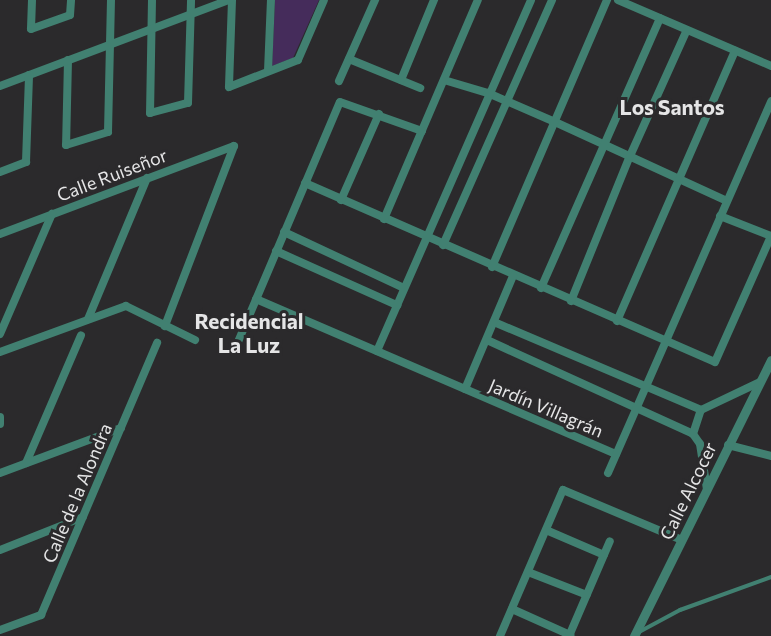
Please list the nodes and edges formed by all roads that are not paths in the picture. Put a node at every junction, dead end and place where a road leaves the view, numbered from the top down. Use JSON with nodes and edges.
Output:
{"nodes":[{"id":1,"x":32,"y":0,"type":"edge"},
{"id":2,"x":71,"y":0,"type":"edge"},
{"id":3,"x":111,"y":0,"type":"edge"},
{"id":4,"x":152,"y":0,"type":"edge"},
{"id":5,"x":191,"y":0,"type":"edge"},
{"id":6,"x":231,"y":0,"type":"edge"},
{"id":7,"x":271,"y":0,"type":"edge"},
{"id":8,"x":324,"y":0,"type":"edge"},
{"id":9,"x":375,"y":0,"type":"edge"},
{"id":10,"x":434,"y":0,"type":"edge"},
{"id":11,"x":478,"y":0,"type":"edge"},
{"id":12,"x":531,"y":0,"type":"edge"},
{"id":13,"x":552,"y":0,"type":"edge"},
{"id":14,"x":607,"y":0,"type":"edge"},
{"id":15,"x":618,"y":0,"type":"edge"},
{"id":16,"x":191,"y":14,"type":"junction"},
{"id":17,"x":660,"y":18,"type":"junction"},
{"id":18,"x":151,"y":29,"type":"junction"},
{"id":19,"x":687,"y":30,"type":"junction"},
{"id":20,"x":110,"y":45,"type":"junction"},
{"id":21,"x":735,"y":51,"type":"junction"},
{"id":22,"x":349,"y":59,"type":"junction"},
{"id":23,"x":68,"y":60,"type":"junction"},
{"id":24,"x":771,"y":66,"type":"edge"},
{"id":25,"x":268,"y":71,"type":"junction"},
{"id":26,"x":29,"y":75,"type":"junction"},
{"id":27,"x":401,"y":80,"type":"junction"},
{"id":28,"x":444,"y":80,"type":"junction"},
{"id":29,"x":339,"y":81,"type":"dead end"},
{"id":30,"x":0,"y":86,"type":"edge"},
{"id":31,"x":420,"y":88,"type":"dead end"},
{"id":32,"x":488,"y":93,"type":"junction"},
{"id":33,"x":507,"y":102,"type":"junction"},
{"id":34,"x":771,"y":102,"type":"edge"},
{"id":35,"x":379,"y":114,"type":"junction"},
{"id":36,"x":555,"y":122,"type":"junction"},
{"id":37,"x":422,"y":131,"type":"junction"},
{"id":38,"x":604,"y":145,"type":"junction"},
{"id":39,"x":630,"y":156,"type":"junction"},
{"id":40,"x":0,"y":172,"type":"edge"},
{"id":41,"x":147,"y":178,"type":"junction"},
{"id":42,"x":679,"y":180,"type":"junction"},
{"id":43,"x":305,"y":183,"type":"junction"},
{"id":44,"x":341,"y":200,"type":"junction"},
{"id":45,"x":727,"y":201,"type":"junction"},
{"id":46,"x":52,"y":214,"type":"junction"},
{"id":47,"x":720,"y":216,"type":"junction"},
{"id":48,"x":384,"y":219,"type":"junction"},
{"id":49,"x":284,"y":232,"type":"junction"},
{"id":50,"x":0,"y":234,"type":"edge"},
{"id":51,"x":771,"y":236,"type":"edge"},
{"id":52,"x":425,"y":238,"type":"junction"},
{"id":53,"x":443,"y":245,"type":"junction"},
{"id":54,"x":276,"y":251,"type":"junction"},
{"id":55,"x":492,"y":267,"type":"junction"},
{"id":56,"x":513,"y":276,"type":"junction"},
{"id":57,"x":404,"y":288,"type":"junction"},
{"id":58,"x":541,"y":288,"type":"junction"},
{"id":59,"x":256,"y":299,"type":"junction"},
{"id":60,"x":571,"y":301,"type":"junction"},
{"id":61,"x":397,"y":305,"type":"junction"},
{"id":62,"x":88,"y":320,"type":"junction"},
{"id":63,"x":617,"y":321,"type":"junction"},
{"id":64,"x":494,"y":322,"type":"junction"},
{"id":65,"x":165,"y":326,"type":"junction"},
{"id":66,"x":0,"y":334,"type":"edge"},
{"id":67,"x":81,"y":335,"type":"dead end"},
{"id":68,"x":195,"y":339,"type":"dead end"},
{"id":69,"x":487,"y":340,"type":"junction"},
{"id":70,"x":157,"y":342,"type":"dead end"},
{"id":71,"x":664,"y":342,"type":"junction"},
{"id":72,"x":235,"y":349,"type":"dead end"},
{"id":73,"x":377,"y":351,"type":"junction"},
{"id":74,"x":0,"y":352,"type":"edge"},
{"id":75,"x":771,"y":360,"type":"edge"},
{"id":76,"x":760,"y":382,"type":"junction"},
{"id":77,"x":646,"y":385,"type":"junction"},
{"id":78,"x":465,"y":389,"type":"junction"},
{"id":79,"x":636,"y":406,"type":"junction"},
{"id":80,"x":701,"y":410,"type":"junction"},
{"id":81,"x":0,"y":417,"type":"edge"},
{"id":82,"x":0,"y":424,"type":"edge"},
{"id":83,"x":121,"y":428,"type":"junction"},
{"id":84,"x":693,"y":434,"type":"junction"},
{"id":85,"x":728,"y":445,"type":"junction"},
{"id":86,"x":616,"y":454,"type":"junction"},
{"id":87,"x":771,"y":456,"type":"edge"},
{"id":88,"x":26,"y":463,"type":"junction"},
{"id":89,"x":0,"y":473,"type":"edge"},
{"id":90,"x":608,"y":473,"type":"dead end"},
{"id":91,"x":707,"y":490,"type":"junction"},
{"id":92,"x":82,"y":517,"type":"junction"},
{"id":93,"x":546,"y":530,"type":"junction"},
{"id":94,"x":682,"y":540,"type":"junction"},
{"id":95,"x":610,"y":541,"type":"dead end"},
{"id":96,"x":0,"y":550,"type":"edge"},
{"id":97,"x":604,"y":555,"type":"junction"},
{"id":98,"x":528,"y":572,"type":"junction"},
{"id":99,"x":771,"y":577,"type":"edge"},
{"id":100,"x":587,"y":595,"type":"junction"},
{"id":101,"x":512,"y":609,"type":"junction"},
{"id":102,"x":0,"y":630,"type":"edge"},
{"id":103,"x":569,"y":635,"type":"edge"},
{"id":104,"x":635,"y":635,"type":"edge"},
{"id":105,"x":500,"y":636,"type":"edge"}],
"edges":[{"from":1,"to":2,"type":"street"},
{"from":3,"to":20,"type":"street"},
{"from":4,"to":18,"type":"street"},
{"from":5,"to":16,"type":"street"},
{"from":6,"to":16,"type":"street"},
{"from":6,"to":25,"type":"street"},
{"from":7,"to":25,"type":"street"},
{"from":8,"to":25,"type":"street"},
{"from":9,"to":22,"type":"street"},
{"from":10,"to":27,"type":"street"},
{"from":11,"to":28,"type":"street"},
{"from":12,"to":32,"type":"street"},
{"from":13,"to":33,"type":"street"},
{"from":14,"to":36,"type":"street"},
{"from":15,"to":17,"type":"street"},
{"from":16,"to":18,"type":"street"},
{"from":16,"to":18,"type":"street"},
{"from":17,"to":19,"type":"street"},
{"from":17,"to":38,"type":"street"},
{"from":18,"to":20,"type":"street"},
{"from":19,"to":21,"type":"street"},
{"from":19,"to":39,"type":"street"},
{"from":20,"to":23,"type":"street"},
{"from":20,"to":23,"type":"street"},
{"from":21,"to":24,"type":"street"},
{"from":21,"to":42,"type":"street"},
{"from":22,"to":27,"type":"street"},
{"from":22,"to":29,"type":"street"},
{"from":23,"to":26,"type":"street"},
{"from":26,"to":30,"type":"street"},
{"from":26,"to":40,"type":"street"},
{"from":27,"to":31,"type":"street"},
{"from":28,"to":32,"type":"street"},
{"from":28,"to":37,"type":"street"},
{"from":32,"to":33,"type":"street"},
{"from":32,"to":52,"type":"street"},
{"from":33,"to":36,"type":"street"},
{"from":33,"to":53,"type":"street"},
{"from":34,"to":45,"type":"street"},
{"from":35,"to":37,"type":"street"},
{"from":35,"to":43,"type":"street"},
{"from":35,"to":44,"type":"street"},
{"from":36,"to":38,"type":"street"},
{"from":36,"to":55,"type":"street"},
{"from":37,"to":48,"type":"street"},
{"from":38,"to":39,"type":"street"},
{"from":38,"to":58,"type":"street"},
{"from":39,"to":42,"type":"street"},
{"from":39,"to":60,"type":"street"},
{"from":41,"to":46,"type":"street","name":"Calle Ruiseñor"},
{"from":41,"to":62,"type":"street"},
{"from":41,"to":65,"type":"street","name":"Calle Ruiseñor"},
{"from":42,"to":45,"type":"street"},
{"from":42,"to":63,"type":"street"},
{"from":43,"to":44,"type":"street"},
{"from":43,"to":49,"type":"street"},
{"from":44,"to":48,"type":"street"},
{"from":45,"to":47,"type":"street"},
{"from":46,"to":50,"type":"street","name":"Calle Ruiseñor"},
{"from":46,"to":66,"type":"street"},
{"from":47,"to":51,"type":"street"},
{"from":47,"to":71,"type":"street"},
{"from":48,"to":52,"type":"street"},
{"from":49,"to":54,"type":"street"},
{"from":49,"to":57,"type":"street"},
{"from":51,"to":71,"type":"street"},
{"from":52,"to":53,"type":"street"},
{"from":52,"to":57,"type":"street"},
{"from":53,"to":55,"type":"street"},
{"from":54,"to":59,"type":"street"},
{"from":54,"to":61,"type":"street"},
{"from":55,"to":56,"type":"street"},
{"from":56,"to":58,"type":"street"},
{"from":56,"to":64,"type":"street"},
{"from":57,"to":61,"type":"street"},
{"from":58,"to":60,"type":"street"},
{"from":59,"to":72,"type":"street"},
{"from":59,"to":73,"type":"street","name":"Jardín Villagrán"},
{"from":60,"to":63,"type":"street"},
{"from":61,"to":73,"type":"street"},
{"from":62,"to":65,"type":"street"},
{"from":62,"to":74,"type":"street"},
{"from":63,"to":71,"type":"street"},
{"from":64,"to":69,"type":"street"},
{"from":64,"to":77,"type":"street"},
{"from":65,"to":68,"type":"street"},
{"from":67,"to":88,"type":"street"},
{"from":69,"to":78,"type":"street"},
{"from":69,"to":79,"type":"street"},
{"from":70,"to":83,"type":"street","name":"Calle de la Alondra"},
{"from":71,"to":77,"type":"street"},
{"from":73,"to":78,"type":"street","name":"Jardín Villagrán"},
{"from":75,"to":76,"type":"street","name":"Calle Alcocer"},
{"from":76,"to":80,"type":"street"},
{"from":76,"to":85,"type":"street","name":"Calle Alcocer"},
{"from":77,"to":79,"type":"street"},
{"from":77,"to":80,"type":"street"},
{"from":78,"to":86,"type":"street","name":"Jardín Villagrán"},
{"from":79,"to":84,"type":"street"},
{"from":79,"to":86,"type":"street"},
{"from":80,"to":84,"type":"street"},
{"from":81,"to":82,"type":"street"},
{"from":83,"to":88,"type":"street"},
{"from":83,"to":92,"type":"street","name":"Calle de la Alondra"},
{"from":84,"to":91,"type":"street"},
{"from":85,"to":87,"type":"street"},
{"from":85,"to":91,"type":"street","name":"Calle Alcocer"},
{"from":86,"to":90,"type":"street"},
{"from":88,"to":89,"type":"street"},
{"from":91,"to":94,"type":"street","name":"Calle Alcocer"},
{"from":92,"to":96,"type":"street"},
{"from":92,"to":102,"type":"street","name":"Calle de la Alondra"},
{"from":93,"to":94,"type":"street"},
{"from":93,"to":97,"type":"street"},
{"from":93,"to":98,"type":"street"},
{"from":94,"to":104,"type":"street","name":"Calle Alcocer"},
{"from":95,"to":97,"type":"street"},
{"from":97,"to":100,"type":"street"},
{"from":98,"to":100,"type":"street"},
{"from":98,"to":101,"type":"street"},
{"from":99,"to":104,"type":"lane"},
{"from":100,"to":103,"type":"street"},
{"from":101,"to":103,"type":"street"},
{"from":101,"to":105,"type":"street"}]}
